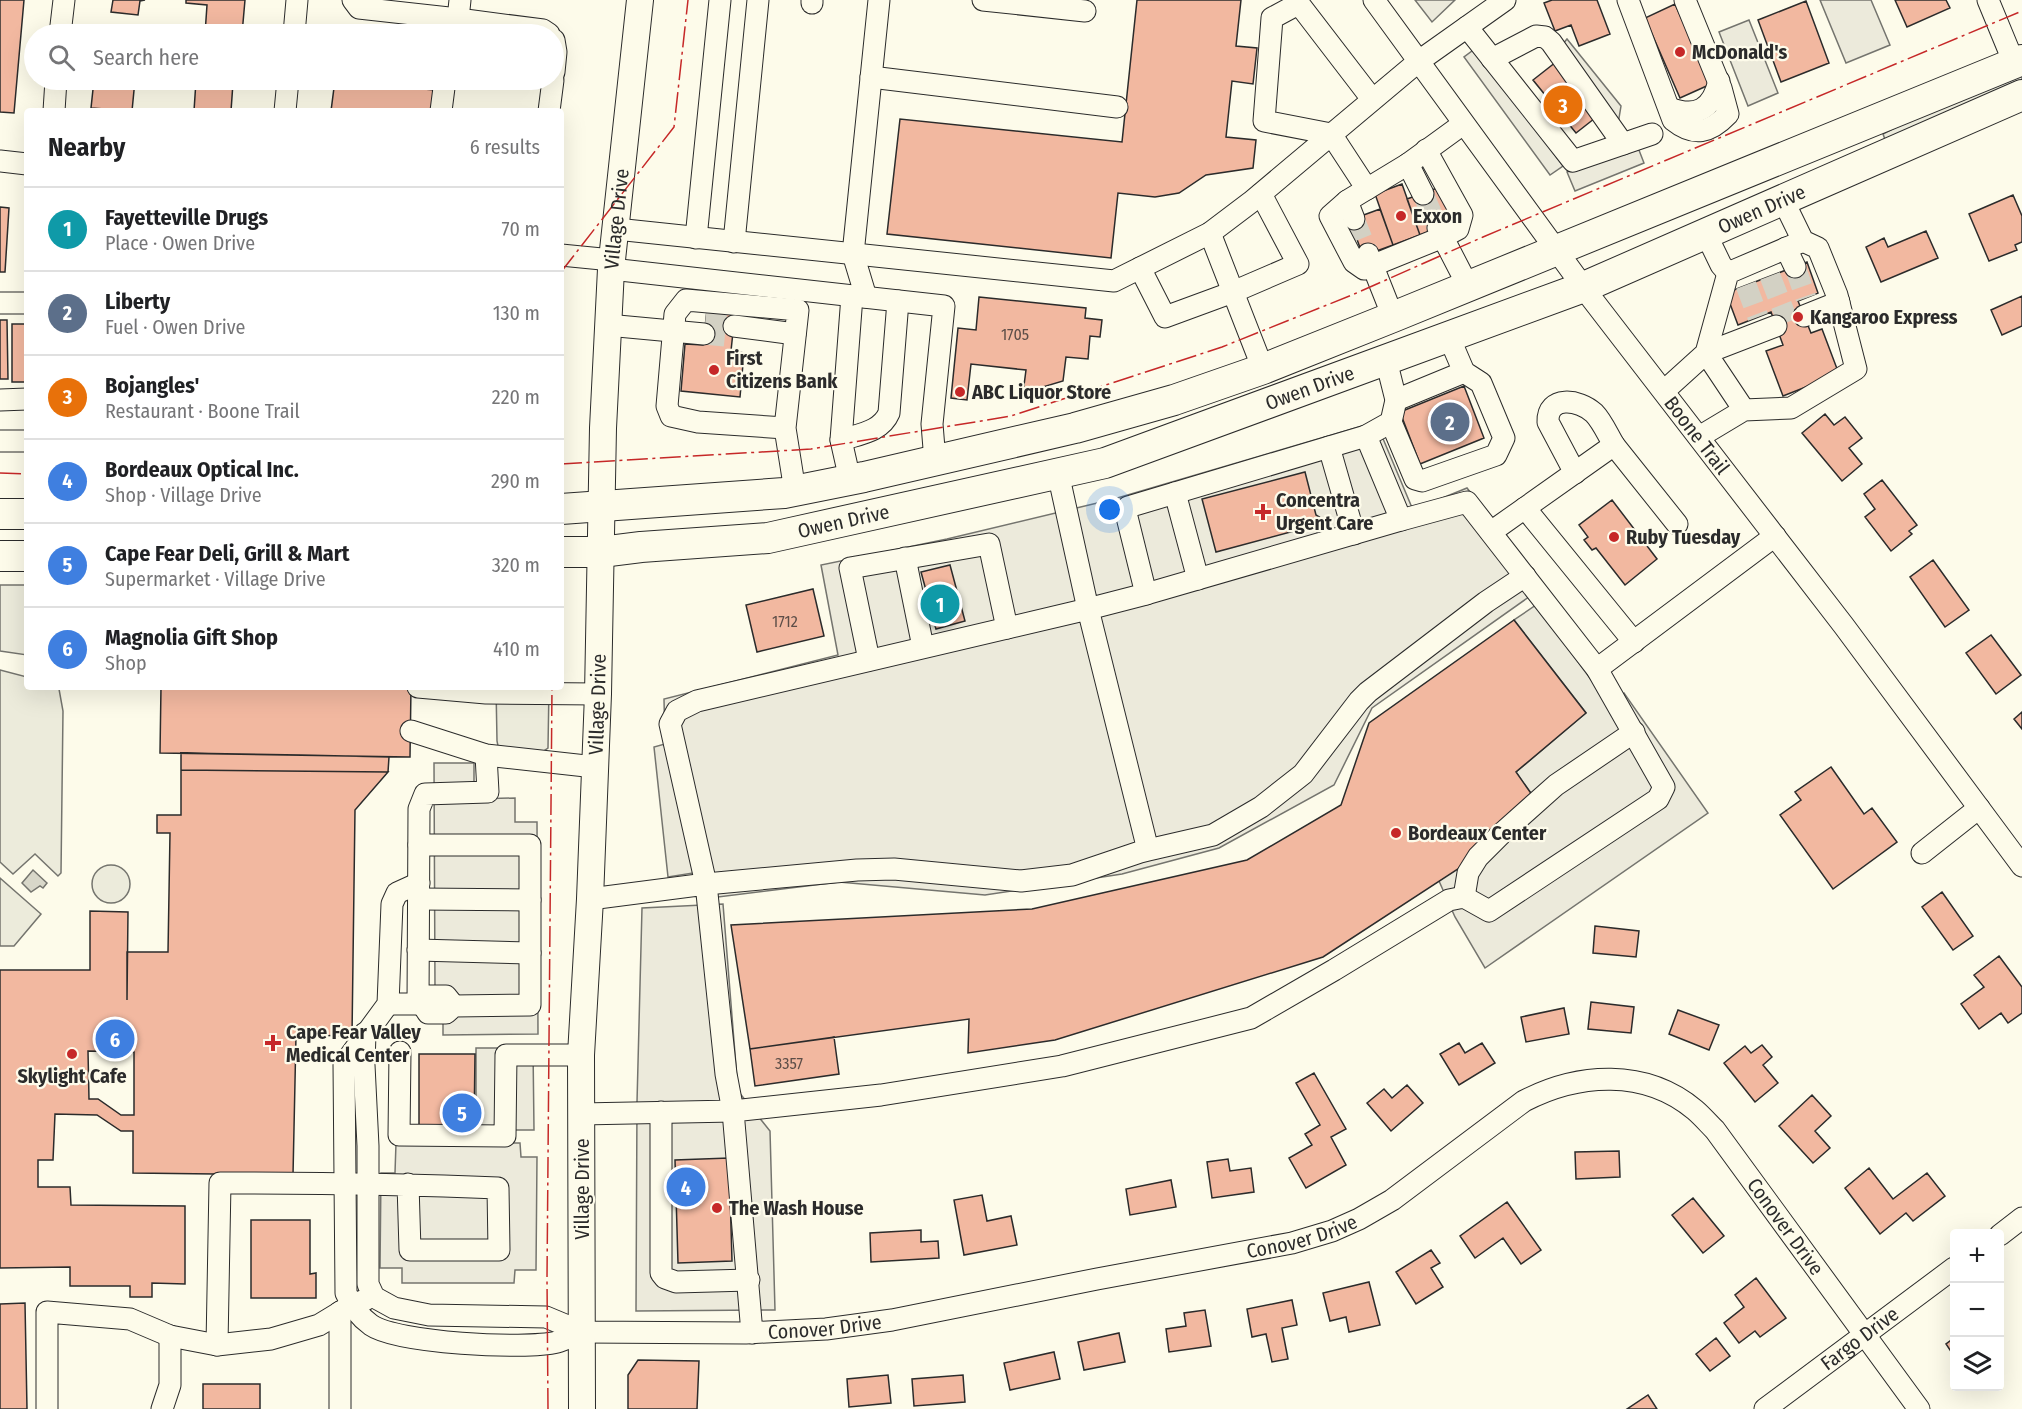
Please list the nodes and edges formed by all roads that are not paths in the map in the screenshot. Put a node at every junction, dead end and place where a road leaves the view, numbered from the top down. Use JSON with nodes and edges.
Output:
{"nodes":[{"id":1,"x":63,"y":0,"type":"edge"},
{"id":2,"x":297,"y":0,"type":"edge"},
{"id":3,"x":353,"y":0,"type":"edge"},
{"id":4,"x":640,"y":0,"type":"edge"},
{"id":5,"x":720,"y":0,"type":"edge"},
{"id":6,"x":758,"y":0,"type":"edge"},
{"id":7,"x":879,"y":0,"type":"edge"},
{"id":8,"x":983,"y":0,"type":"edge"},
{"id":9,"x":1374,"y":0,"type":"edge"},
{"id":10,"x":1504,"y":0,"type":"edge"},
{"id":11,"x":1628,"y":0,"type":"edge"},
{"id":12,"x":1685,"y":0,"type":"edge"},
{"id":13,"x":1988,"y":0,"type":"edge"},
{"id":14,"x":1297,"y":2,"type":"edge"},
{"id":15,"x":1085,"y":11,"type":"dead end"},
{"id":16,"x":456,"y":18,"type":"edge"},
{"id":17,"x":61,"y":24,"type":"edge"},
{"id":18,"x":295,"y":24,"type":"edge"},
{"id":19,"x":500,"y":24,"type":"edge"},
{"id":20,"x":1467,"y":27,"type":"junction"},
{"id":21,"x":1492,"y":59,"type":"junction"},
{"id":22,"x":1419,"y":61,"type":"junction"},
{"id":23,"x":2018,"y":62,"type":"edge"},
{"id":24,"x":871,"y":77,"type":"junction"},
{"id":25,"x":55,"y":90,"type":"edge"},
{"id":26,"x":287,"y":90,"type":"edge"},
{"id":27,"x":444,"y":90,"type":"edge"},
{"id":28,"x":552,"y":90,"type":"edge"},
{"id":29,"x":2022,"y":95,"type":"edge"},
{"id":30,"x":1372,"y":99,"type":"junction"},
{"id":31,"x":1117,"y":106,"type":"dead end"},
{"id":32,"x":54,"y":108,"type":"edge"},
{"id":33,"x":285,"y":108,"type":"edge"},
{"id":34,"x":441,"y":108,"type":"edge"},
{"id":35,"x":549,"y":108,"type":"edge"},
{"id":36,"x":1463,"y":124,"type":"junction"},
{"id":37,"x":1331,"y":134,"type":"junction"},
{"id":38,"x":1652,"y":134,"type":"dead end"},
{"id":39,"x":1623,"y":144,"type":"junction"},
{"id":40,"x":1426,"y":150,"type":"junction"},
{"id":41,"x":0,"y":162,"type":"edge"},
{"id":42,"x":24,"y":164,"type":"edge"},
{"id":43,"x":1408,"y":164,"type":"junction"},
{"id":44,"x":1367,"y":189,"type":"junction"},
{"id":45,"x":1261,"y":194,"type":"junction"},
{"id":46,"x":1423,"y":194,"type":"tunnel mouth"},
{"id":47,"x":1783,"y":200,"type":"junction"},
{"id":48,"x":616,"y":229,"type":"junction"},
{"id":49,"x":1441,"y":232,"type":"junction"},
{"id":50,"x":1210,"y":233,"type":"junction"},
{"id":51,"x":1706,"y":234,"type":"junction"},
{"id":52,"x":696,"y":238,"type":"junction"},
{"id":53,"x":734,"y":242,"type":"junction"},
{"id":54,"x":1794,"y":244,"type":"junction"},
{"id":55,"x":1556,"y":251,"type":"junction"},
{"id":56,"x":853,"y":254,"type":"junction"},
{"id":57,"x":564,"y":256,"type":"edge"},
{"id":58,"x":1370,"y":260,"type":"junction"},
{"id":59,"x":612,"y":265,"type":"junction"},
{"id":60,"x":1795,"y":267,"type":"tunnel mouth"},
{"id":61,"x":1140,"y":268,"type":"junction"},
{"id":62,"x":1738,"y":276,"type":"junction"},
{"id":63,"x":1468,"y":286,"type":"junction"},
{"id":64,"x":1584,"y":287,"type":"junction"},
{"id":65,"x":1233,"y":292,"type":"junction"},
{"id":66,"x":859,"y":297,"type":"junction"},
{"id":67,"x":898,"y":301,"type":"junction"},
{"id":68,"x":1839,"y":302,"type":"junction"},
{"id":69,"x":0,"y":303,"type":"edge"},
{"id":70,"x":24,"y":303,"type":"edge"},
{"id":71,"x":1807,"y":309,"type":"dead end"},
{"id":72,"x":1393,"y":317,"type":"junction"},
{"id":73,"x":675,"y":320,"type":"junction"},
{"id":74,"x":705,"y":324,"type":"tunnel mouth"},
{"id":75,"x":607,"y":325,"type":"junction"},
{"id":76,"x":1766,"y":325,"type":"dead end"},
{"id":77,"x":734,"y":327,"type":"tunnel mouth"},
{"id":78,"x":796,"y":328,"type":"junction"},
{"id":79,"x":1449,"y":337,"type":"junction"},
{"id":80,"x":1706,"y":353,"type":"junction"},
{"id":81,"x":1386,"y":360,"type":"junction"},
{"id":82,"x":1263,"y":369,"type":"junction"},
{"id":83,"x":1464,"y":372,"type":"junction"},
{"id":84,"x":1664,"y":391,"type":"junction"},
{"id":85,"x":0,"y":399,"type":"edge"},
{"id":86,"x":24,"y":399,"type":"edge"},
{"id":87,"x":1396,"y":400,"type":"junction"},
{"id":88,"x":1744,"y":410,"type":"junction"},
{"id":89,"x":1391,"y":422,"type":"junction"},
{"id":90,"x":785,"y":428,"type":"junction"},
{"id":91,"x":1366,"y":436,"type":"junction"},
{"id":92,"x":1699,"y":436,"type":"junction"},
{"id":93,"x":841,"y":440,"type":"junction"},
{"id":94,"x":0,"y":441,"type":"edge"},
{"id":95,"x":24,"y":441,"type":"edge"},
{"id":96,"x":1614,"y":445,"type":"junction"},
{"id":97,"x":1329,"y":447,"type":"junction"},
{"id":98,"x":934,"y":461,"type":"junction"},
{"id":99,"x":1058,"y":473,"type":"junction"},
{"id":100,"x":1575,"y":473,"type":"junction"},
{"id":101,"x":850,"y":480,"type":"junction"},
{"id":102,"x":795,"y":490,"type":"junction"},
{"id":103,"x":1175,"y":493,"type":"junction"},
{"id":104,"x":602,"y":507,"type":"junction"},
{"id":105,"x":1525,"y":508,"type":"junction"},
{"id":106,"x":564,"y":509,"type":"edge"},
{"id":107,"x":0,"y":514,"type":"edge"},
{"id":108,"x":24,"y":514,"type":"edge"},
{"id":109,"x":1401,"y":520,"type":"junction"},
{"id":110,"x":1677,"y":524,"type":"dead end"},
{"id":111,"x":1491,"y":532,"type":"junction"},
{"id":112,"x":1354,"y":534,"type":"junction"},
{"id":113,"x":1775,"y":536,"type":"junction"},
{"id":114,"x":564,"y":552,"type":"edge"},
{"id":115,"x":601,"y":552,"type":"junction"},
{"id":116,"x":0,"y":556,"type":"edge"},
{"id":117,"x":24,"y":556,"type":"edge"},
{"id":118,"x":905,"y":558,"type":"junction"},
{"id":119,"x":1525,"y":576,"type":"junction"},
{"id":120,"x":1198,"y":579,"type":"junction"},
{"id":121,"x":1146,"y":594,"type":"junction"},
{"id":122,"x":1088,"y":609,"type":"junction"},
{"id":123,"x":1007,"y":628,"type":"junction"},
{"id":124,"x":1634,"y":642,"type":"junction"},
{"id":125,"x":923,"y":647,"type":"junction"},
{"id":126,"x":869,"y":660,"type":"junction"},
{"id":127,"x":1597,"y":669,"type":"junction"},
{"id":128,"x":452,"y":690,"type":"edge"},
{"id":129,"x":598,"y":694,"type":"junction"},
{"id":130,"x":411,"y":731,"type":"dead end"},
{"id":131,"x":1634,"y":732,"type":"junction"},
{"id":132,"x":486,"y":755,"type":"junction"},
{"id":133,"x":595,"y":766,"type":"junction"},
{"id":134,"x":1978,"y":808,"type":"junction"},
{"id":135,"x":419,"y":845,"type":"junction"},
{"id":136,"x":1148,"y":850,"type":"junction"},
{"id":137,"x":1922,"y":853,"type":"dead end"},
{"id":138,"x":2022,"y":866,"type":"edge"},
{"id":139,"x":706,"y":884,"type":"junction"},
{"id":140,"x":419,"y":891,"type":"junction"},
{"id":141,"x":1464,"y":897,"type":"junction"},
{"id":142,"x":590,"y":898,"type":"junction"},
{"id":143,"x":530,"y":900,"type":"junction"},
{"id":144,"x":418,"y":950,"type":"junction"},
{"id":145,"x":530,"y":952,"type":"junction"},
{"id":146,"x":388,"y":1004,"type":"junction"},
{"id":147,"x":420,"y":1004,"type":"junction"},
{"id":148,"x":365,"y":1033,"type":"junction"},
{"id":149,"x":400,"y":1052,"type":"dead end"},
{"id":150,"x":581,"y":1055,"type":"junction"},
{"id":151,"x":733,"y":1111,"type":"junction"},
{"id":152,"x":661,"y":1113,"type":"junction"},
{"id":153,"x":581,"y":1114,"type":"junction"},
{"id":154,"x":345,"y":1182,"type":"junction"},
{"id":155,"x":368,"y":1183,"type":"junction"},
{"id":156,"x":408,"y":1184,"type":"junction"},
{"id":157,"x":2022,"y":1218,"type":"edge"},
{"id":158,"x":2004,"y":1232,"type":"edge"},
{"id":159,"x":1950,"y":1271,"type":"edge"},
{"id":160,"x":749,"y":1280,"type":"junction"},
{"id":161,"x":374,"y":1297,"type":"junction"},
{"id":162,"x":346,"y":1309,"type":"junction"},
{"id":163,"x":582,"y":1332,"type":"junction"},
{"id":164,"x":752,"y":1333,"type":"junction"},
{"id":165,"x":1865,"y":1335,"type":"junction"},
{"id":166,"x":170,"y":1336,"type":"junction"},
{"id":167,"x":217,"y":1345,"type":"junction"},
{"id":168,"x":47,"y":1409,"type":"edge"},
{"id":169,"x":162,"y":1409,"type":"edge"},
{"id":170,"x":340,"y":1409,"type":"edge"},
{"id":171,"x":582,"y":1409,"type":"edge"},
{"id":172,"x":1765,"y":1409,"type":"edge"},
{"id":173,"x":1919,"y":1409,"type":"edge"}],
"edges":[{"from":1,"to":17,"type":"street"},
{"from":2,"to":18,"type":"street"},
{"from":3,"to":16,"type":"street"},
{"from":4,"to":48,"type":"main road","name":"Village Drive"},
{"from":5,"to":52,"type":"street"},
{"from":6,"to":53,"type":"street"},
{"from":7,"to":24,"type":"street"},
{"from":8,"to":15,"type":"street"},
{"from":9,"to":22,"type":"street","name":"Boone Trail"},
{"from":10,"to":20,"type":"street"},
{"from":11,"to":12,"type":"street"},
{"from":13,"to":23,"type":"street"},
{"from":14,"to":30,"type":"street"},
{"from":14,"to":37,"type":"street"},
{"from":16,"to":19,"type":"street"},
{"from":20,"to":21,"type":"street"},
{"from":20,"to":22,"type":"street"},
{"from":21,"to":39,"type":"street"},
{"from":21,"to":39,"type":"street"},
{"from":22,"to":30,"type":"street"},
{"from":22,"to":36,"type":"street","name":"Boone Trail"},
{"from":23,"to":55,"type":"highway","name":"Owen Drive"},
{"from":24,"to":31,"type":"street"},
{"from":24,"to":56,"type":"street"},
{"from":25,"to":32,"type":"street"},
{"from":26,"to":33,"type":"street"},
{"from":27,"to":34,"type":"street"},
{"from":28,"to":35,"type":"street"},
{"from":29,"to":47,"type":"highway","name":"Owen Drive"},
{"from":30,"to":37,"type":"street"},
{"from":36,"to":40,"type":"street"},
{"from":36,"to":55,"type":"street","name":"Boone Trail"},
{"from":37,"to":44,"type":"street"},
{"from":37,"to":45,"type":"street"},
{"from":38,"to":39,"type":"street"},
{"from":40,"to":43,"type":"street"},
{"from":40,"to":49,"type":"street"},
{"from":41,"to":42,"type":"street"},
{"from":43,"to":44,"type":"street"},
{"from":43,"to":46,"type":"street"},
{"from":44,"to":58,"type":"street"},
{"from":45,"to":50,"type":"street"},
{"from":45,"to":65,"type":"street"},
{"from":47,"to":51,"type":"highway","name":"Owen Drive"},
{"from":47,"to":54,"type":"street"},
{"from":48,"to":52,"type":"street"},
{"from":48,"to":59,"type":"main road","name":"Village Drive"},
{"from":49,"to":58,"type":"street"},
{"from":49,"to":63,"type":"street"},
{"from":50,"to":61,"type":"street"},
{"from":50,"to":65,"type":"street"},
{"from":51,"to":62,"type":"street"},
{"from":51,"to":64,"type":"highway","name":"Owen Drive"},
{"from":52,"to":53,"type":"street"},
{"from":53,"to":56,"type":"street"},
{"from":54,"to":60,"type":"street"},
{"from":54,"to":62,"type":"street"},
{"from":54,"to":68,"type":"street"},
{"from":55,"to":63,"type":"highway","name":"Owen Drive"},
{"from":55,"to":64,"type":"street","name":"Boone Trail"},
{"from":56,"to":61,"type":"street"},
{"from":56,"to":66,"type":"street"},
{"from":57,"to":59,"type":"street"},
{"from":58,"to":72,"type":"street"},
{"from":59,"to":66,"type":"street"},
{"from":59,"to":75,"type":"main road","name":"Village Drive"},
{"from":61,"to":65,"type":"street"},
{"from":62,"to":80,"type":"street"},
{"from":63,"to":72,"type":"highway","name":"Owen Drive"},
{"from":64,"to":79,"type":"highway","name":"Owen Drive"},
{"from":64,"to":84,"type":"street","name":"Boone Trail"},
{"from":65,"to":82,"type":"street"},
{"from":66,"to":67,"type":"street"},
{"from":66,"to":93,"type":"street"},
{"from":67,"to":93,"type":"street"},
{"from":67,"to":98,"type":"street"},
{"from":68,"to":71,"type":"street"},
{"from":68,"to":88,"type":"street"},
{"from":69,"to":70,"type":"street"},
{"from":72,"to":82,"type":"highway","name":"Owen Drive"},
{"from":73,"to":74,"type":"street"},
{"from":73,"to":75,"type":"street"},
{"from":73,"to":78,"type":"street"},
{"from":73,"to":90,"type":"street"},
{"from":75,"to":104,"type":"main road","name":"Village Drive"},
{"from":76,"to":80,"type":"street"},
{"from":77,"to":78,"type":"street"},
{"from":78,"to":90,"type":"street"},
{"from":79,"to":81,"type":"highway","name":"Owen Drive"},
{"from":79,"to":83,"type":"street"},
{"from":80,"to":84,"type":"street"},
{"from":80,"to":88,"type":"street"},
{"from":81,"to":87,"type":"street"},
{"from":81,"to":99,"type":"highway","name":"Owen Drive"},
{"from":82,"to":98,"type":"highway","name":"Owen Drive"},
{"from":83,"to":87,"type":"street"},
{"from":83,"to":89,"type":"street"},
{"from":84,"to":92,"type":"street","name":"Boone Trail"},
{"from":85,"to":86,"type":"street"},
{"from":87,"to":89,"type":"street"},
{"from":88,"to":92,"type":"street"},
{"from":89,"to":91,"type":"street"},
{"from":90,"to":102,"type":"street"},
{"from":91,"to":97,"type":"street"},
{"from":91,"to":109,"type":"street"},
{"from":92,"to":113,"type":"street","name":"Boone Trail"},
{"from":93,"to":101,"type":"street"},
{"from":94,"to":95,"type":"street"},
{"from":96,"to":100,"type":"street"},
{"from":96,"to":100,"type":"street"},
{"from":96,"to":110,"type":"street"},
{"from":97,"to":103,"type":"street"},
{"from":97,"to":112,"type":"street"},
{"from":98,"to":101,"type":"highway","name":"Owen Drive"},
{"from":99,"to":115,"type":"highway","name":"Owen Drive"},
{"from":99,"to":122,"type":"street"},
{"from":100,"to":105,"type":"street"},
{"from":101,"to":102,"type":"highway","name":"Owen Drive"},
{"from":102,"to":104,"type":"highway","name":"Owen Drive"},
{"from":103,"to":120,"type":"street"},
{"from":103,"to":121,"type":"street"},
{"from":104,"to":106,"type":"highway","name":"Owen Drive"},
{"from":104,"to":115,"type":"main road","name":"Village Drive"},
{"from":105,"to":111,"type":"street"},
{"from":105,"to":124,"type":"street"},
{"from":107,"to":108,"type":"highway"},
{"from":109,"to":111,"type":"street"},
{"from":109,"to":112,"type":"street"},
{"from":111,"to":119,"type":"street"},
{"from":112,"to":120,"type":"street"},
{"from":113,"to":124,"type":"street"},
{"from":113,"to":134,"type":"street","name":"Boone Trail"},
{"from":114,"to":115,"type":"highway","name":"Owen Drive"},
{"from":115,"to":129,"type":"main road","name":"Village Drive"},
{"from":116,"to":117,"type":"highway"},
{"from":118,"to":123,"type":"street"},
{"from":118,"to":125,"type":"street"},
{"from":118,"to":126,"type":"street"},
{"from":119,"to":127,"type":"street"},
{"from":119,"to":136,"type":"street"},
{"from":120,"to":121,"type":"street"},
{"from":121,"to":122,"type":"street"},
{"from":122,"to":123,"type":"street"},
{"from":122,"to":136,"type":"street"},
{"from":123,"to":125,"type":"street"},
{"from":124,"to":127,"type":"street"},
{"from":125,"to":126,"type":"street"},
{"from":126,"to":139,"type":"street"},
{"from":127,"to":131,"type":"street"},
{"from":128,"to":129,"type":"street"},
{"from":129,"to":133,"type":"main road","name":"Village Drive"},
{"from":130,"to":132,"type":"street"},
{"from":131,"to":141,"type":"street"},
{"from":131,"to":141,"type":"street"},
{"from":132,"to":133,"type":"street"},
{"from":132,"to":135,"type":"street"},
{"from":133,"to":142,"type":"main road","name":"Village Drive"},
{"from":134,"to":137,"type":"street"},
{"from":134,"to":138,"type":"street","name":"Boone Trail"},
{"from":135,"to":140,"type":"street"},
{"from":135,"to":143,"type":"street"},
{"from":136,"to":139,"type":"street"},
{"from":139,"to":142,"type":"street"},
{"from":139,"to":151,"type":"street"},
{"from":140,"to":143,"type":"street"},
{"from":140,"to":144,"type":"street"},
{"from":140,"to":146,"type":"street"},
{"from":141,"to":151,"type":"street"},
{"from":142,"to":150,"type":"main road","name":"Village Drive"},
{"from":143,"to":145,"type":"street"},
{"from":144,"to":145,"type":"street"},
{"from":144,"to":147,"type":"street"},
{"from":145,"to":147,"type":"street"},
{"from":146,"to":147,"type":"street"},
{"from":146,"to":148,"type":"street"},
{"from":148,"to":154,"type":"street"},
{"from":148,"to":155,"type":"street"},
{"from":149,"to":150,"type":"street"},
{"from":150,"to":153,"type":"main road","name":"Village Drive"},
{"from":151,"to":152,"type":"street"},
{"from":151,"to":160,"type":"street"},
{"from":152,"to":153,"type":"street"},
{"from":152,"to":160,"type":"street"},
{"from":153,"to":163,"type":"main road","name":"Village Drive"},
{"from":154,"to":155,"type":"street"},
{"from":154,"to":162,"type":"street"},
{"from":154,"to":167,"type":"street"},
{"from":155,"to":156,"type":"street"},
{"from":155,"to":161,"type":"street"},
{"from":156,"to":156,"type":"street"},
{"from":157,"to":158,"type":"street"},
{"from":159,"to":165,"type":"street","name":"Fargo Drive"},
{"from":160,"to":164,"type":"street"},
{"from":161,"to":162,"type":"street"},
{"from":161,"to":163,"type":"street"},
{"from":162,"to":163,"type":"street"},
{"from":162,"to":167,"type":"street"},
{"from":162,"to":170,"type":"street"},
{"from":163,"to":164,"type":"street","name":"Conover Drive"},
{"from":163,"to":171,"type":"main road","name":"Village Drive"},
{"from":164,"to":165,"type":"street","name":"Conover Drive"},
{"from":165,"to":172,"type":"street","name":"Fargo Drive"},
{"from":165,"to":173,"type":"street","name":"Conover Drive"},
{"from":166,"to":167,"type":"street"},
{"from":166,"to":168,"type":"street"},
{"from":166,"to":169,"type":"street"}]}
